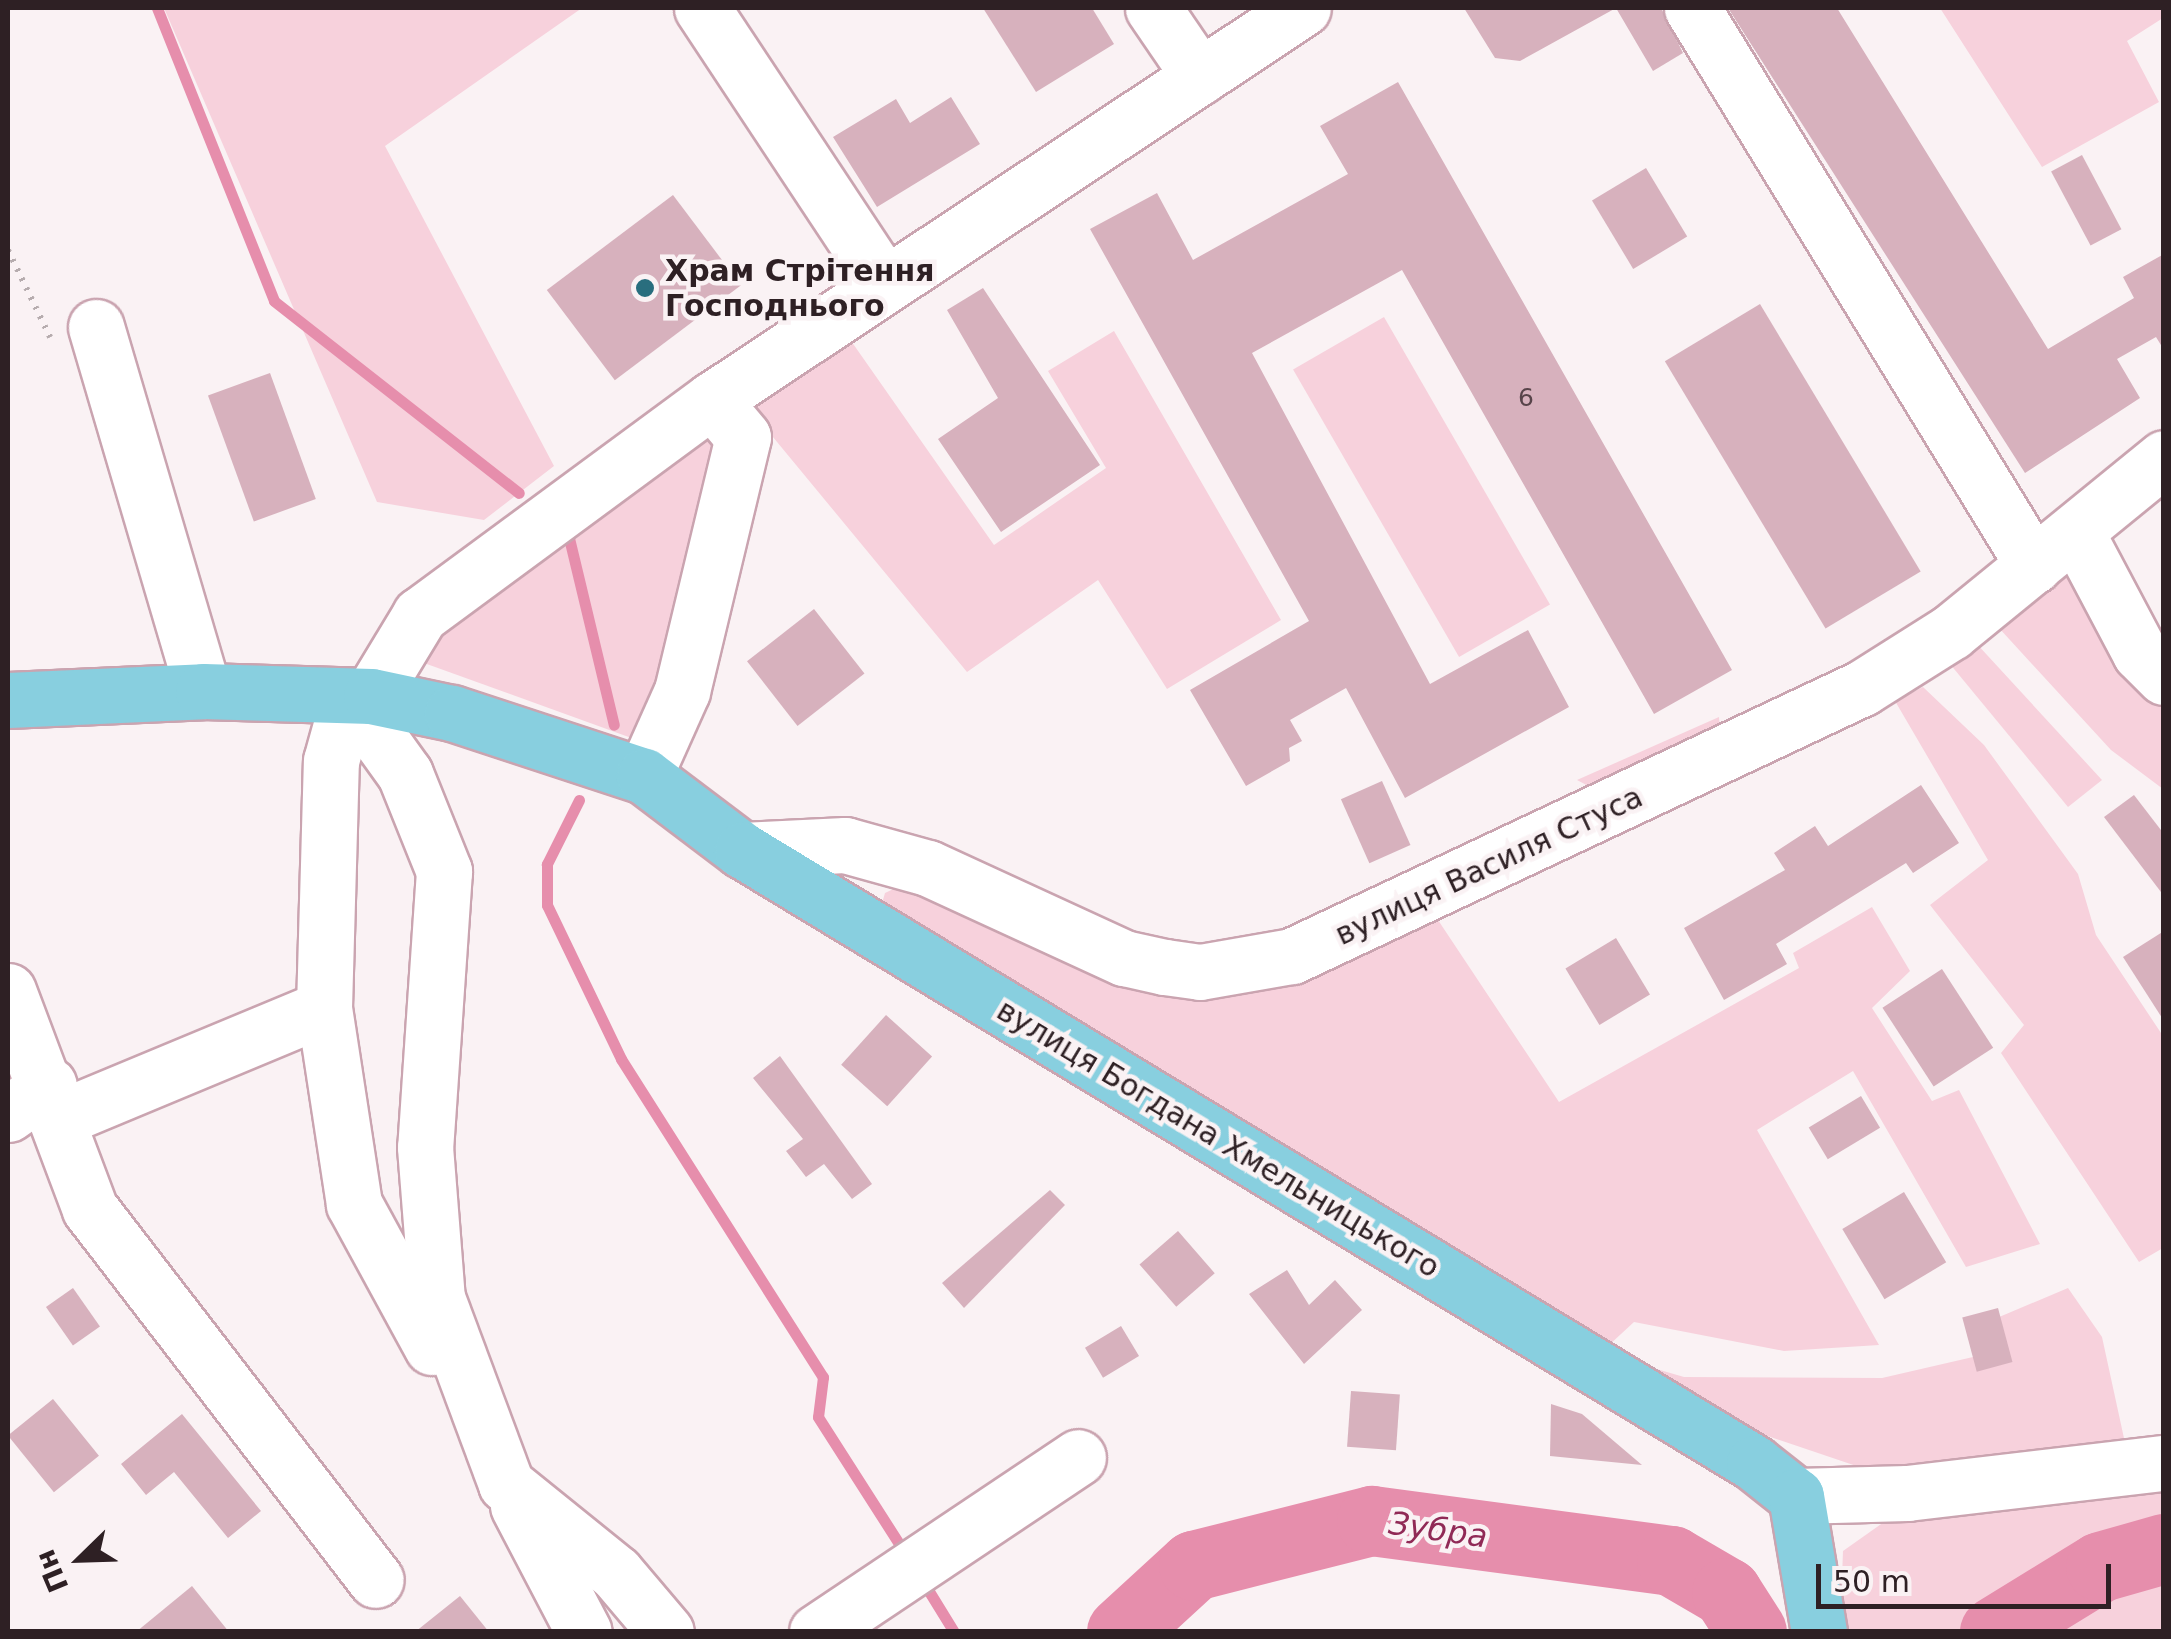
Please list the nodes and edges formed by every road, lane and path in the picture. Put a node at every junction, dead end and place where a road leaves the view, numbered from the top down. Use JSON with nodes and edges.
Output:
{"nodes":[{"id":1,"x":702,"y":8,"type":"edge"},
{"id":2,"x":1153,"y":8,"type":"edge"},
{"id":3,"x":1304,"y":8,"type":"edge"},
{"id":4,"x":1692,"y":8,"type":"edge"},
{"id":5,"x":1200,"y":77,"type":"junction"},
{"id":6,"x":884,"y":283,"type":"junction"},
{"id":7,"x":96,"y":327,"type":"dead end"},
{"id":8,"x":712,"y":400,"type":"junction"},
{"id":9,"x":2164,"y":458,"type":"edge"},
{"id":10,"x":2076,"y":532,"type":"junction"},
{"id":11,"x":2034,"y":566,"type":"junction"},
{"id":12,"x":2164,"y":677,"type":"edge"},
{"id":13,"x":203,"y":691,"type":"junction"},
{"id":14,"x":360,"y":696,"type":"junction"},
{"id":15,"x":8,"y":700,"type":"edge"},
{"id":16,"x":644,"y":776,"type":"junction"},
{"id":17,"x":742,"y":850,"type":"junction"},
{"id":18,"x":8,"y":991,"type":"edge"},
{"id":19,"x":324,"y":1008,"type":"junction"},
{"id":20,"x":39,"y":1105,"type":"edge"},
{"id":21,"x":1078,"y":1458,"type":"dead end"},
{"id":22,"x":2164,"y":1463,"type":"edge"},
{"id":23,"x":506,"y":1484,"type":"junction"},
{"id":24,"x":1796,"y":1496,"type":"junction"},
{"id":25,"x":376,"y":1580,"type":"dead end"},
{"id":26,"x":1819,"y":1630,"type":"edge"},
{"id":27,"x":584,"y":1632,"type":"edge"},
{"id":28,"x":666,"y":1632,"type":"edge"},
{"id":29,"x":817,"y":1632,"type":"edge"}],
"edges":[{"from":1,"to":6,"type":"street"},
{"from":2,"to":5,"type":"street"},
{"from":3,"to":5,"type":"street"},
{"from":4,"to":11,"type":"street"},
{"from":5,"to":6,"type":"street"},
{"from":6,"to":8,"type":"street"},
{"from":7,"to":13,"type":"street"},
{"from":8,"to":14,"type":"street"},
{"from":8,"to":16,"type":"street"},
{"from":9,"to":10,"type":"street","name":"вулиця Василя Стуса"},
{"from":10,"to":11,"type":"street","name":"вулиця Василя Стуса"},
{"from":10,"to":12,"type":"street"},
{"from":11,"to":17,"type":"street","name":"вулиця Василя Стуса"},
{"from":13,"to":14,"type":"main road","name":"вулиця Богдана Хмельницького"},
{"from":13,"to":15,"type":"main road","name":"вулиця Богдана Хмельницького"},
{"from":14,"to":16,"type":"main road","name":"вулиця Богдана Хмельницького"},
{"from":14,"to":19,"type":"street"},
{"from":14,"to":23,"type":"street"},
{"from":16,"to":17,"type":"main road","name":"вулиця Богдана Хмельницького"},
{"from":17,"to":24,"type":"main road","name":"вулиця Богдана Хмельницького"},
{"from":18,"to":20,"type":"street"},
{"from":19,"to":20,"type":"street"},
{"from":19,"to":23,"type":"street"},
{"from":20,"to":25,"type":"street"},
{"from":21,"to":29,"type":"street"},
{"from":22,"to":24,"type":"street"},
{"from":23,"to":27,"type":"street"},
{"from":23,"to":28,"type":"street"},
{"from":24,"to":26,"type":"main road"}]}
